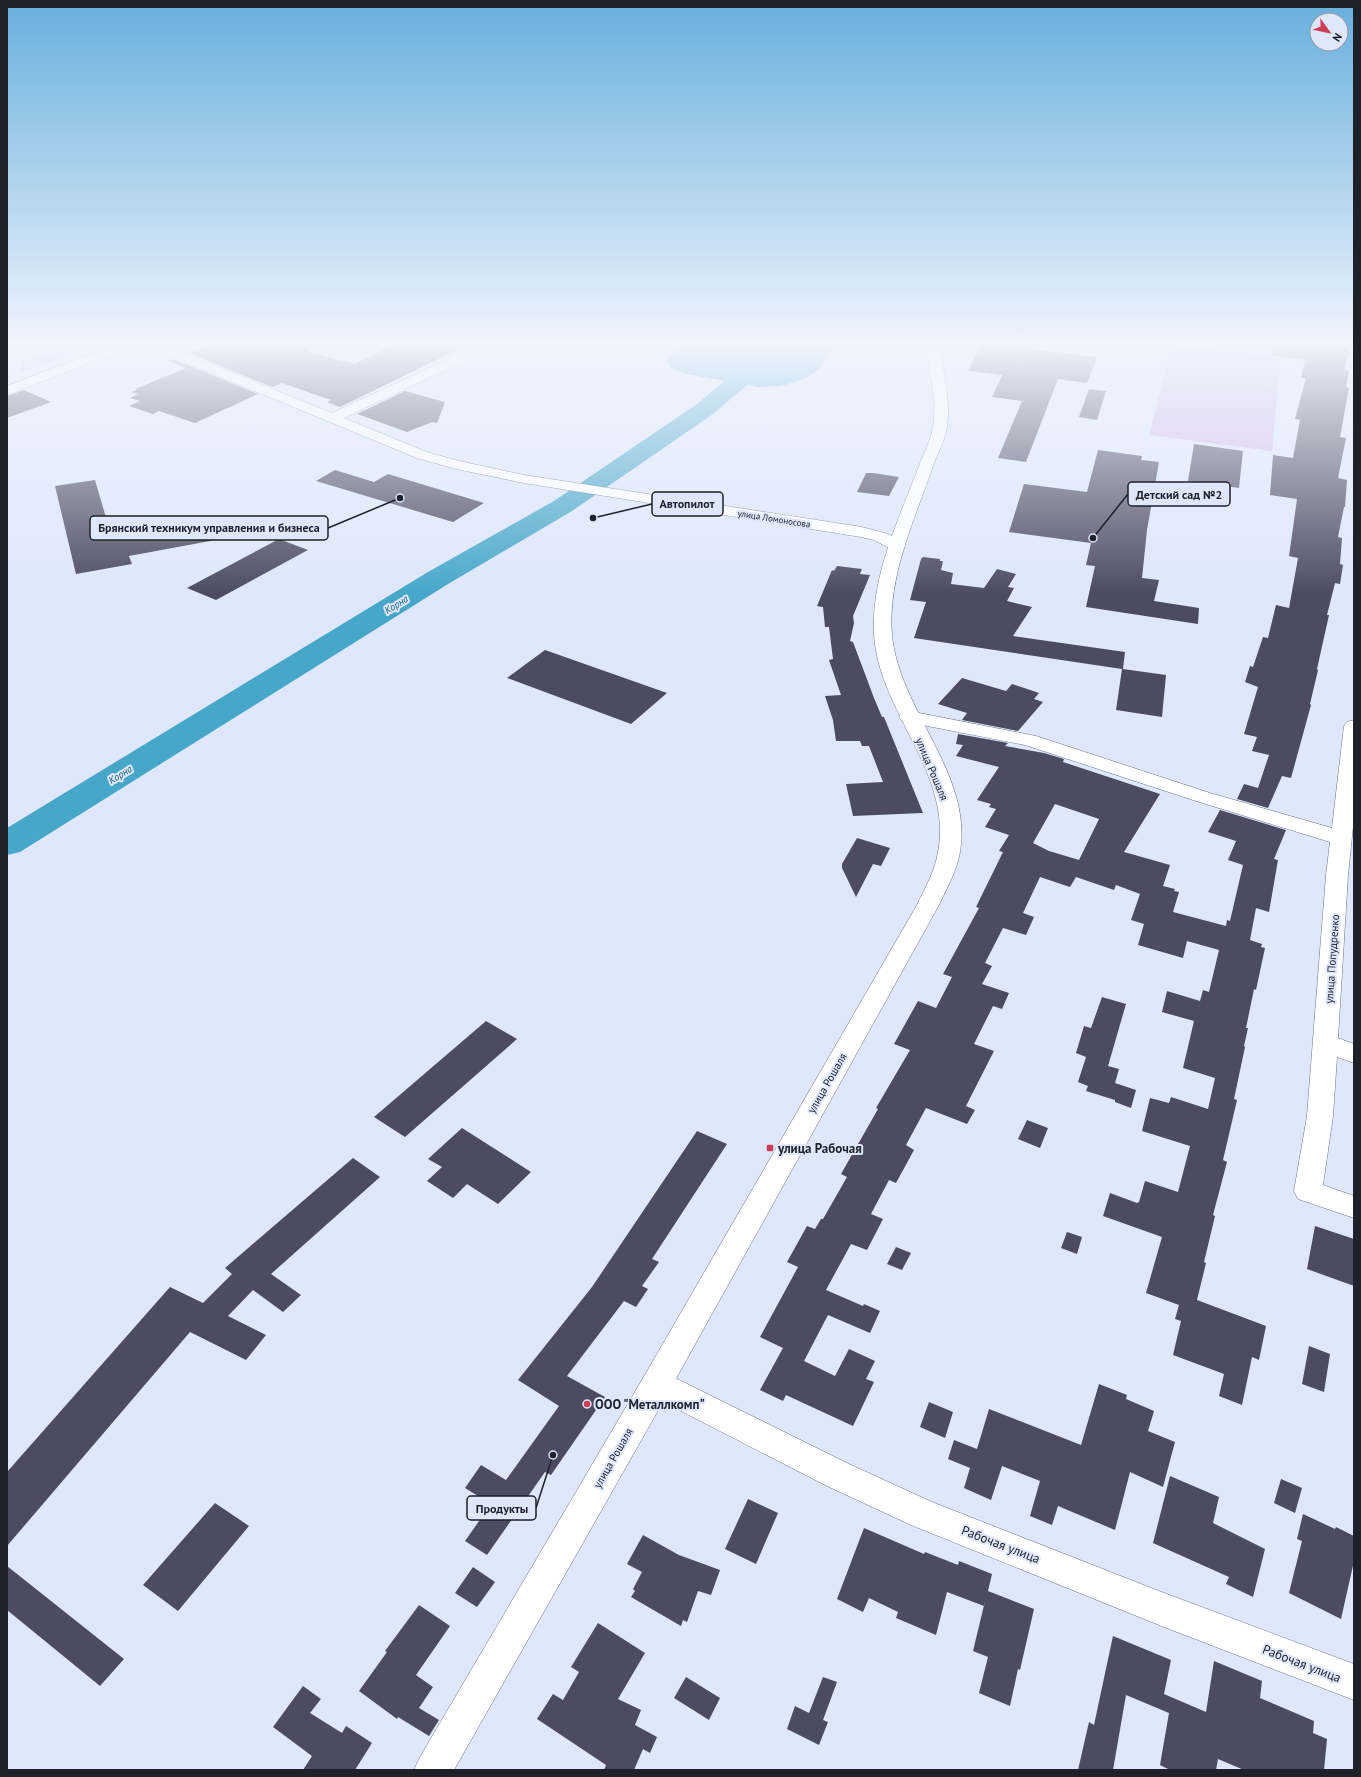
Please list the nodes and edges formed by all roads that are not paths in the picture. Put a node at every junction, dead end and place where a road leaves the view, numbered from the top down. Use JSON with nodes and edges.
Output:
{"nodes":[{"id":1,"x":357,"y":428,"type":"edge"},
{"id":2,"x":938,"y":428,"type":"edge"},
{"id":3,"x":908,"y":518,"type":"junction"},
{"id":4,"x":862,"y":532,"type":"junction"},
{"id":5,"x":897,"y":546,"type":"junction"},
{"id":6,"x":909,"y":717,"type":"junction"},
{"id":7,"x":1354,"y":726,"type":"edge"},
{"id":8,"x":1341,"y":838,"type":"junction"},
{"id":9,"x":1346,"y":877,"type":"edge"},
{"id":10,"x":1326,"y":1043,"type":"junction"},
{"id":11,"x":1354,"y":1054,"type":"edge"},
{"id":12,"x":1354,"y":1207,"type":"edge"},
{"id":13,"x":657,"y":1382,"type":"junction"},
{"id":14,"x":1354,"y":1682,"type":"edge"},
{"id":15,"x":433,"y":1770,"type":"edge"}],
"edges":[{"from":1,"to":4,"type":"street","name":"улица Ломоносова"},
{"from":2,"to":3,"type":"street","name":"улица Рошаля"},
{"from":3,"to":4,"type":"street","name":"улица Ломоносова"},
{"from":3,"to":5,"type":"street","name":"улица Рошаля"},
{"from":4,"to":5,"type":"street","name":"улица Ломоносова"},
{"from":5,"to":6,"type":"street","name":"улица Рошаля"},
{"from":6,"to":8,"type":"street"},
{"from":6,"to":13,"type":"street","name":"улица Рошаля"},
{"from":7,"to":8,"type":"street","name":"улица Попудренко"},
{"from":8,"to":9,"type":"street","name":"улица Попудренко"},
{"from":9,"to":10,"type":"street","name":"улица Попудренко"},
{"from":10,"to":11,"type":"street"},
{"from":10,"to":12,"type":"street","name":"улица Попудренко"},
{"from":13,"to":14,"type":"street","name":"Рабочая улица"},
{"from":13,"to":15,"type":"street","name":"улица Рошаля"}]}
